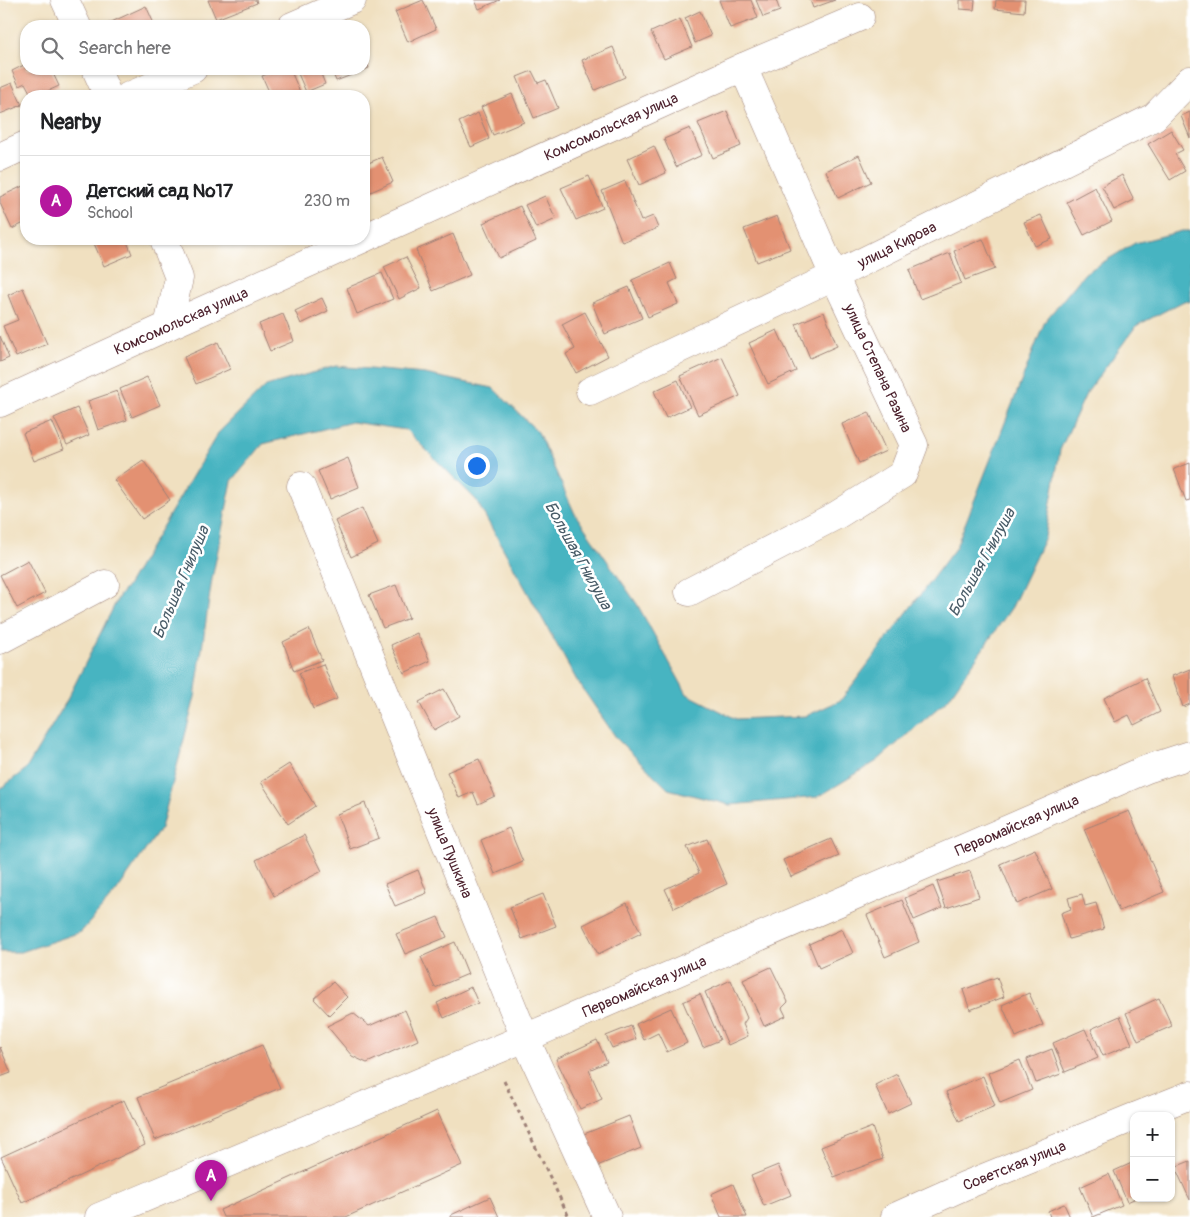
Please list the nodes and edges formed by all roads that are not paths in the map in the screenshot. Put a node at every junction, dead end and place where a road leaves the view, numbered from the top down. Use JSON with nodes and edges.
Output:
{"nodes":[{"id":1,"x":65,"y":0,"type":"edge"},
{"id":2,"x":352,"y":0,"type":"edge"},
{"id":3,"x":860,"y":17,"type":"dead end"},
{"id":4,"x":74,"y":20,"type":"edge"},
{"id":5,"x":306,"y":20,"type":"edge"},
{"id":6,"x":743,"y":67,"type":"junction"},
{"id":7,"x":99,"y":75,"type":"edge"},
{"id":8,"x":179,"y":75,"type":"edge"},
{"id":9,"x":1190,"y":80,"type":"edge"},
{"id":10,"x":105,"y":90,"type":"edge"},
{"id":11,"x":143,"y":90,"type":"edge"},
{"id":12,"x":20,"y":148,"type":"edge"},
{"id":13,"x":0,"y":157,"type":"edge"},
{"id":14,"x":370,"y":235,"type":"edge"},
{"id":15,"x":166,"y":245,"type":"edge"},
{"id":16,"x":347,"y":245,"type":"edge"},
{"id":17,"x":834,"y":276,"type":"junction"},
{"id":18,"x":168,"y":326,"type":"junction"},
{"id":19,"x":590,"y":391,"type":"dead end"},
{"id":20,"x":0,"y":403,"type":"edge"},
{"id":21,"x":301,"y":486,"type":"dead end"},
{"id":22,"x":105,"y":584,"type":"dead end"},
{"id":23,"x":689,"y":592,"type":"dead end"},
{"id":24,"x":0,"y":640,"type":"edge"},
{"id":25,"x":1188,"y":763,"type":"edge"},
{"id":26,"x":525,"y":1038,"type":"junction"},
{"id":27,"x":1190,"y":1095,"type":"edge"},
{"id":28,"x":1147,"y":1112,"type":"edge"},
{"id":29,"x":1130,"y":1119,"type":"edge"},
{"id":30,"x":99,"y":1217,"type":"edge"},
{"id":31,"x":607,"y":1217,"type":"edge"},
{"id":32,"x":895,"y":1217,"type":"edge"}],
"edges":[{"from":1,"to":4,"type":"street"},
{"from":2,"to":5,"type":"street"},
{"from":3,"to":6,"type":"street","name":"Комсомольская улица"},
{"from":6,"to":14,"type":"street","name":"Комсомольская улица"},
{"from":6,"to":17,"type":"street","name":"улица Степана Разина"},
{"from":7,"to":10,"type":"street"},
{"from":8,"to":11,"type":"street"},
{"from":9,"to":17,"type":"street","name":"улица Кирова"},
{"from":12,"to":13,"type":"street"},
{"from":15,"to":18,"type":"street"},
{"from":16,"to":18,"type":"street","name":"Комсомольская улица"},
{"from":17,"to":19,"type":"street","name":"улица Кирова"},
{"from":17,"to":23,"type":"street","name":"улица Степана Разина"},
{"from":18,"to":20,"type":"street","name":"Комсомольская улица"},
{"from":21,"to":26,"type":"street","name":"улица Пушкина"},
{"from":22,"to":24,"type":"street"},
{"from":25,"to":26,"type":"street","name":"Первомайская улица"},
{"from":26,"to":30,"type":"street","name":"Первомайская улица"},
{"from":26,"to":31,"type":"street","name":"улица Пушкина"},
{"from":27,"to":28,"type":"street"},
{"from":29,"to":32,"type":"street","name":"Советская улица"}]}
